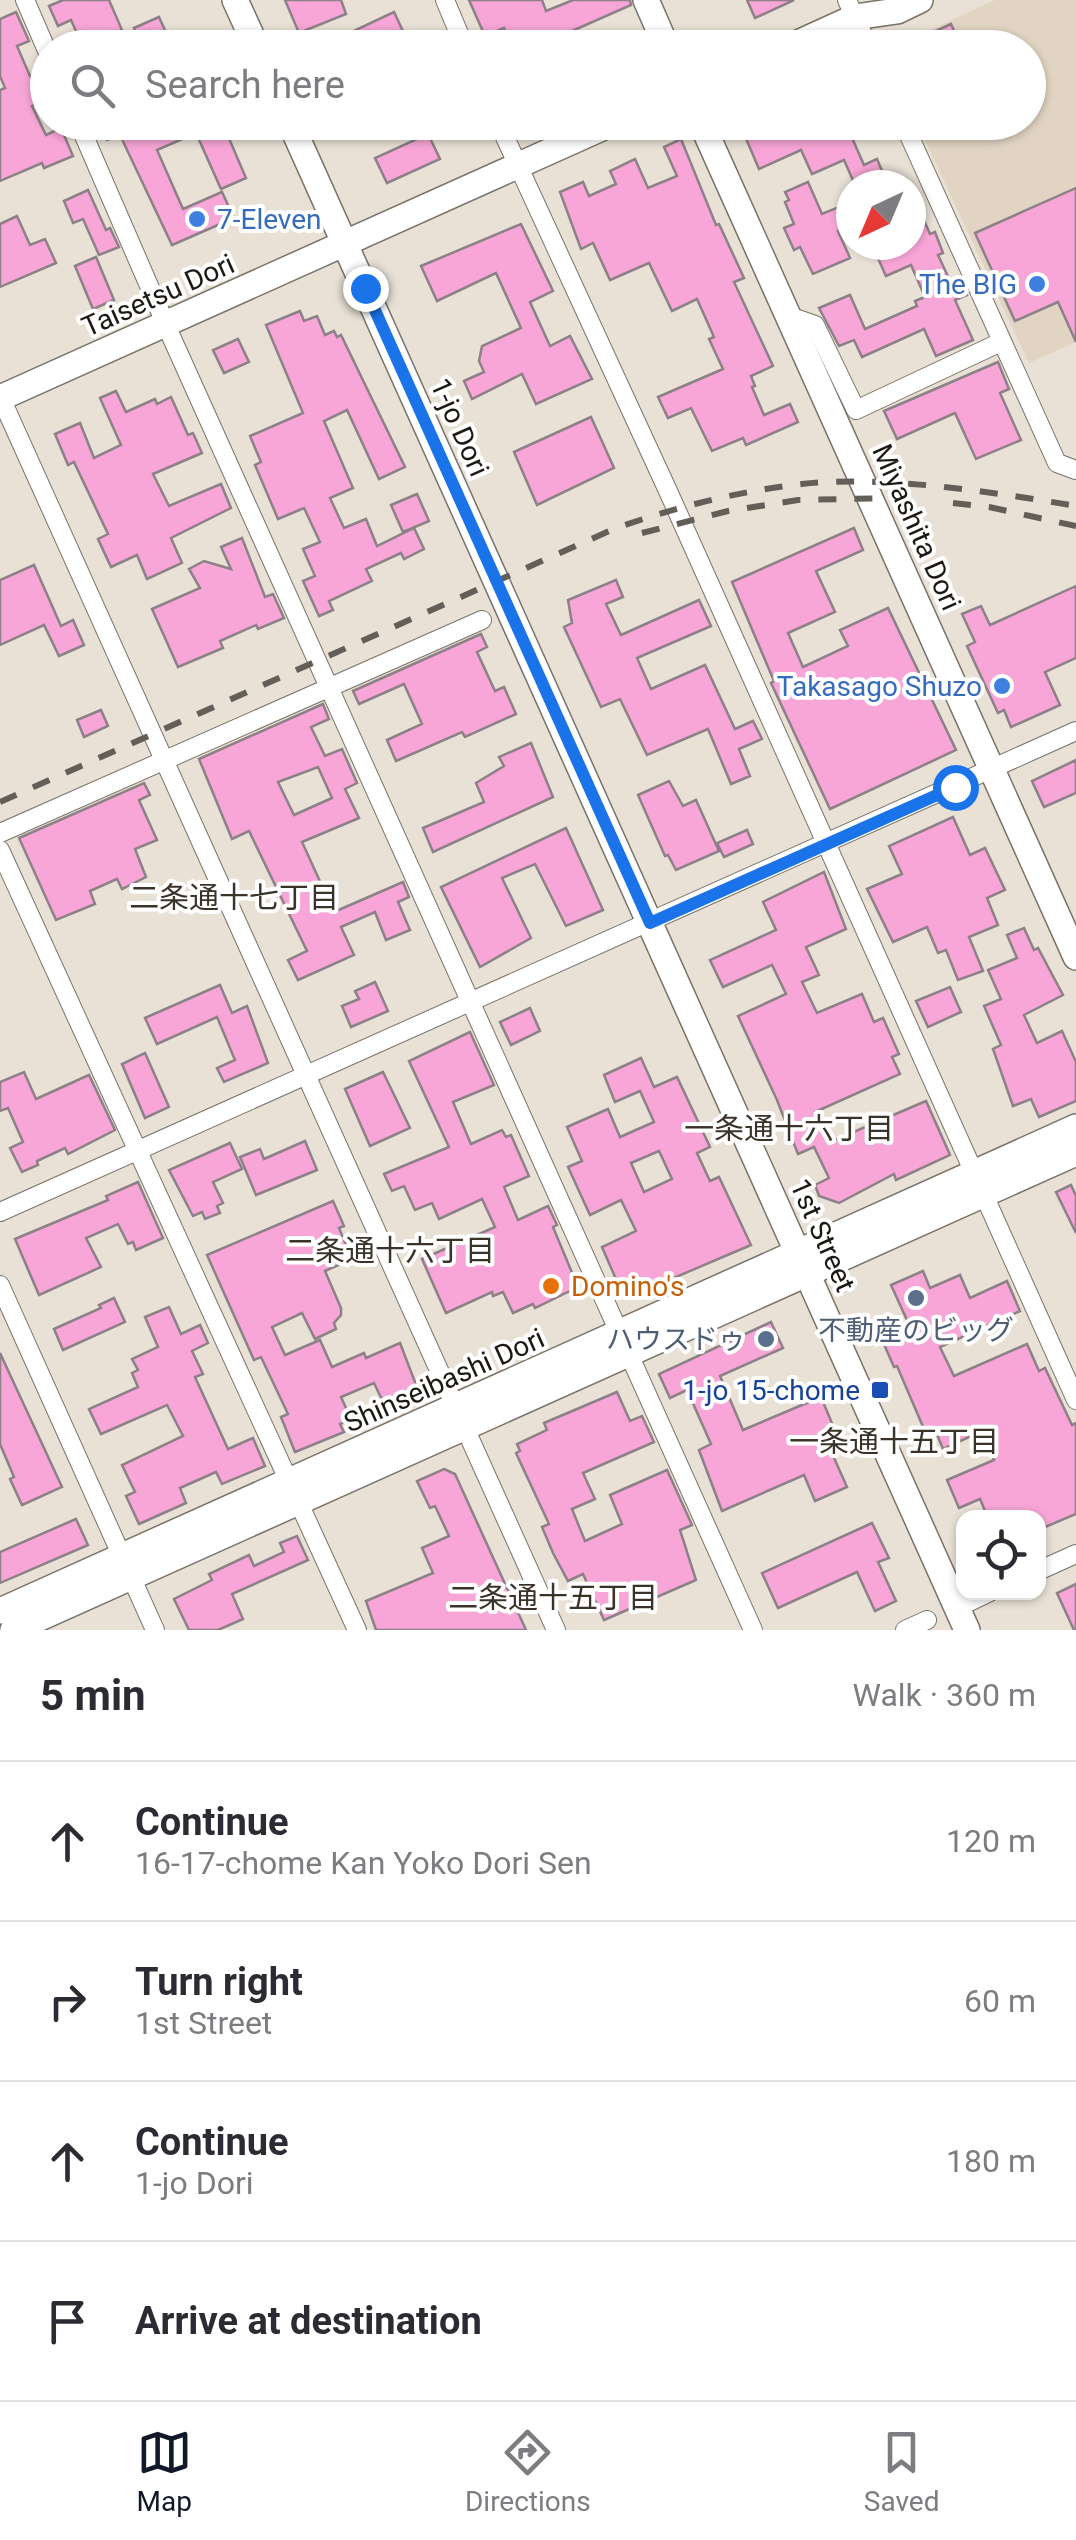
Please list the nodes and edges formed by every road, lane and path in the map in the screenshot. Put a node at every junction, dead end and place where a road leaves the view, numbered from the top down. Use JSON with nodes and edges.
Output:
{"nodes":[{"id":1,"x":25,"y":0,"type":"edge"},
{"id":2,"x":236,"y":0,"type":"edge"},
{"id":3,"x":444,"y":0,"type":"edge"},
{"id":4,"x":646,"y":0,"type":"edge"},
{"id":5,"x":920,"y":0,"type":"edge"},
{"id":6,"x":859,"y":6,"type":"edge"},
{"id":7,"x":38,"y":30,"type":"edge"},
{"id":8,"x":249,"y":30,"type":"edge"},
{"id":9,"x":458,"y":30,"type":"edge"},
{"id":10,"x":659,"y":30,"type":"edge"},
{"id":11,"x":818,"y":30,"type":"edge"},
{"id":12,"x":86,"y":140,"type":"edge"},
{"id":13,"x":298,"y":140,"type":"edge"},
{"id":14,"x":506,"y":140,"type":"edge"},
{"id":15,"x":575,"y":140,"type":"edge"},
{"id":16,"x":710,"y":140,"type":"edge"},
{"id":17,"x":912,"y":140,"type":"edge"},
{"id":18,"x":518,"y":166,"type":"junction"},
{"id":19,"x":346,"y":243,"type":"junction"},
{"id":20,"x":790,"y":316,"type":"junction"},
{"id":21,"x":166,"y":325,"type":"junction"},
{"id":22,"x":1002,"y":342,"type":"junction"},
{"id":23,"x":0,"y":397,"type":"edge"},
{"id":24,"x":1076,"y":470,"type":"edge"},
{"id":25,"x":482,"y":620,"type":"dead end"},
{"id":26,"x":329,"y":686,"type":"junction"},
{"id":27,"x":1076,"y":731,"type":"edge"},
{"id":28,"x":165,"y":761,"type":"junction"},
{"id":29,"x":993,"y":768,"type":"junction"},
{"id":30,"x":0,"y":833,"type":"edge"},
{"id":31,"x":826,"y":844,"type":"junction"},
{"id":32,"x":0,"y":850,"type":"edge"},
{"id":33,"x":650,"y":923,"type":"junction"},
{"id":34,"x":1076,"y":957,"type":"edge"},
{"id":35,"x":471,"y":1002,"type":"junction"},
{"id":36,"x":306,"y":1075,"type":"junction"},
{"id":37,"x":1076,"y":1127,"type":"edge"},
{"id":38,"x":140,"y":1151,"type":"junction"},
{"id":39,"x":1076,"y":1153,"type":"edge"},
{"id":40,"x":978,"y":1184,"type":"junction"},
{"id":41,"x":0,"y":1212,"type":"edge"},
{"id":42,"x":803,"y":1263,"type":"junction"},
{"id":43,"x":0,"y":1285,"type":"edge"},
{"id":44,"x":624,"y":1343,"type":"junction"},
{"id":45,"x":1076,"y":1400,"type":"edge"},
{"id":46,"x":460,"y":1417,"type":"junction"},
{"id":47,"x":294,"y":1492,"type":"junction"},
{"id":48,"x":1076,"y":1554,"type":"edge"},
{"id":49,"x":128,"y":1567,"type":"junction"},
{"id":50,"x":1046,"y":1567,"type":"edge"},
{"id":51,"x":982,"y":1600,"type":"edge"},
{"id":52,"x":0,"y":1611,"type":"edge"},
{"id":53,"x":962,"y":1619,"type":"edge"},
{"id":54,"x":928,"y":1620,"type":"dead end"},
{"id":55,"x":12,"y":1630,"type":"edge"},
{"id":56,"x":156,"y":1630,"type":"edge"},
{"id":57,"x":356,"y":1630,"type":"edge"},
{"id":58,"x":556,"y":1630,"type":"edge"},
{"id":59,"x":753,"y":1630,"type":"edge"},
{"id":60,"x":905,"y":1630,"type":"edge"}],
"edges":[{"from":1,"to":7,"type":"street"},
{"from":2,"to":8,"type":"street"},
{"from":3,"to":9,"type":"street"},
{"from":4,"to":10,"type":"street"},
{"from":5,"to":6,"type":"street"},
{"from":6,"to":11,"type":"street"},
{"from":12,"to":21,"type":"street"},
{"from":13,"to":19,"type":"street"},
{"from":14,"to":18,"type":"street"},
{"from":15,"to":18,"type":"street","name":"Taisetsu Dori"},
{"from":16,"to":20,"type":"street","name":"Miyashita Dori"},
{"from":17,"to":22,"type":"street"},
{"from":18,"to":19,"type":"street","name":"Taisetsu Dori"},
{"from":18,"to":31,"type":"street"},
{"from":19,"to":21,"type":"street","name":"Taisetsu Dori"},
{"from":19,"to":33,"type":"street","name":"1st Street"},
{"from":20,"to":22,"type":"street"},
{"from":20,"to":29,"type":"street","name":"Miyashita Dori"},
{"from":21,"to":23,"type":"street","name":"Taisetsu Dori"},
{"from":21,"to":26,"type":"street"},
{"from":22,"to":24,"type":"street"},
{"from":23,"to":28,"type":"street"},
{"from":25,"to":26,"type":"street"},
{"from":26,"to":28,"type":"street"},
{"from":26,"to":35,"type":"street"},
{"from":27,"to":29,"type":"street"},
{"from":28,"to":30,"type":"street"},
{"from":28,"to":36,"type":"street"},
{"from":29,"to":31,"type":"street"},
{"from":29,"to":34,"type":"street","name":"Miyashita Dori"},
{"from":31,"to":33,"type":"street"},
{"from":31,"to":40,"type":"street"},
{"from":32,"to":38,"type":"street"},
{"from":33,"to":35,"type":"street"},
{"from":33,"to":42,"type":"street","name":"1st Street"},
{"from":35,"to":36,"type":"street"},
{"from":35,"to":44,"type":"street"},
{"from":36,"to":38,"type":"street"},
{"from":36,"to":46,"type":"street"},
{"from":37,"to":40,"type":"street","name":"Shinseibashi Dori"},
{"from":38,"to":41,"type":"street"},
{"from":38,"to":47,"type":"street"},
{"from":39,"to":40,"type":"street","name":"Shinseibashi Dori"},
{"from":40,"to":42,"type":"street","name":"Shinseibashi Dori"},
{"from":40,"to":45,"type":"street"},
{"from":42,"to":44,"type":"street","name":"Shinseibashi Dori"},
{"from":42,"to":53,"type":"street","name":"1st Street"},
{"from":43,"to":49,"type":"street"},
{"from":44,"to":46,"type":"street","name":"Shinseibashi Dori"},
{"from":44,"to":59,"type":"street"},
{"from":46,"to":47,"type":"street","name":"Shinseibashi Dori"},
{"from":46,"to":58,"type":"street"},
{"from":47,"to":49,"type":"street","name":"Shinseibashi Dori"},
{"from":47,"to":57,"type":"street"},
{"from":48,"to":50,"type":"street"},
{"from":49,"to":52,"type":"street","name":"Shinseibashi Dori"},
{"from":49,"to":55,"type":"street","name":"Shinseibashi Dori"},
{"from":49,"to":56,"type":"street"},
{"from":51,"to":53,"type":"street"},
{"from":54,"to":60,"type":"street"}]}
